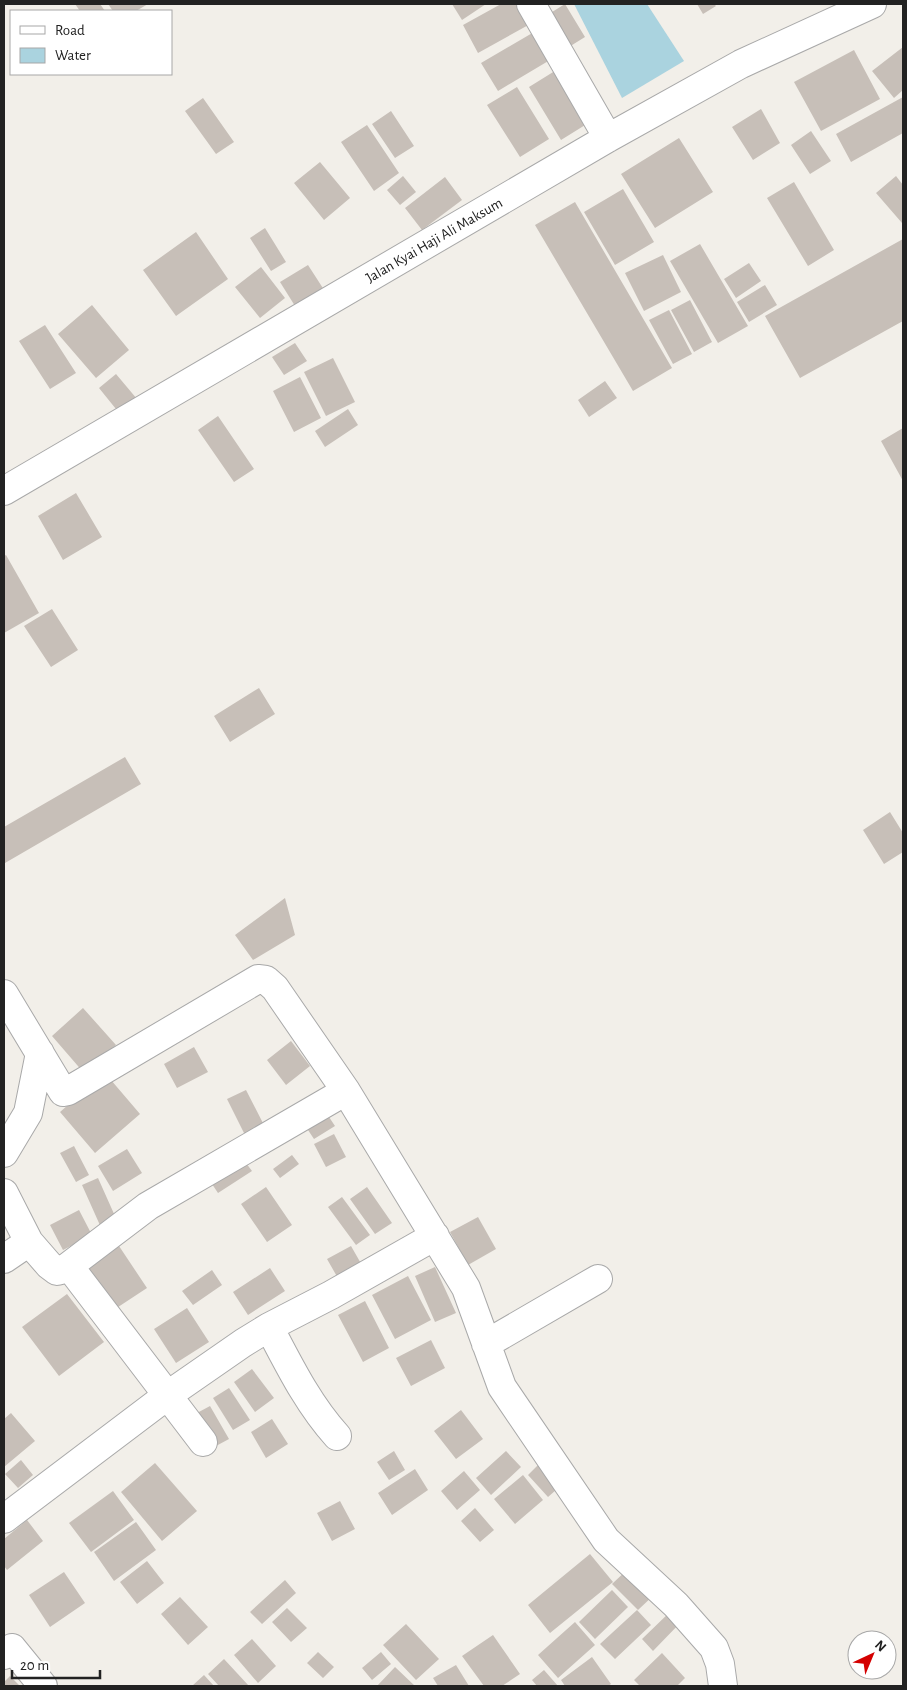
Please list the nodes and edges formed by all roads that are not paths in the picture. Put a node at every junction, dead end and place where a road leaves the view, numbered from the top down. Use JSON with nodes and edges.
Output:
{"nodes":[{"id":1,"x":531,"y":4,"type":"edge"},
{"id":2,"x":872,"y":4,"type":"edge"},
{"id":3,"x":608,"y":138,"type":"junction"},
{"id":4,"x":4,"y":491,"type":"edge"},
{"id":5,"x":4,"y":994,"type":"edge"},
{"id":6,"x":40,"y":1053,"type":"junction"},
{"id":7,"x":346,"y":1091,"type":"junction"},
{"id":8,"x":4,"y":1153,"type":"edge"},
{"id":9,"x":4,"y":1193,"type":"edge"},
{"id":10,"x":435,"y":1236,"type":"junction"},
{"id":11,"x":29,"y":1242,"type":"junction"},
{"id":12,"x":4,"y":1259,"type":"edge"},
{"id":13,"x":69,"y":1266,"type":"junction"},
{"id":14,"x":598,"y":1279,"type":"dead end"},
{"id":15,"x":269,"y":1327,"type":"junction"},
{"id":16,"x":486,"y":1344,"type":"junction"},
{"id":17,"x":168,"y":1395,"type":"junction"},
{"id":18,"x":337,"y":1436,"type":"dead end"},
{"id":19,"x":203,"y":1442,"type":"dead end"},
{"id":20,"x":4,"y":1519,"type":"edge"},
{"id":21,"x":7,"y":1647,"type":"edge"},
{"id":22,"x":44,"y":1686,"type":"edge"},
{"id":23,"x":723,"y":1686,"type":"edge"}],
"edges":[{"from":1,"to":3,"type":"street"},
{"from":2,"to":3,"type":"street","name":"Jalan Kyai Haji Ali Maksum"},
{"from":3,"to":4,"type":"street","name":"Jalan Kyai Haji Ali Maksum"},
{"from":5,"to":6,"type":"street"},
{"from":6,"to":7,"type":"street"},
{"from":6,"to":8,"type":"street"},
{"from":7,"to":10,"type":"street"},
{"from":7,"to":13,"type":"street"},
{"from":9,"to":11,"type":"street"},
{"from":10,"to":15,"type":"street"},
{"from":10,"to":16,"type":"street"},
{"from":11,"to":12,"type":"street"},
{"from":11,"to":13,"type":"street"},
{"from":13,"to":17,"type":"street"},
{"from":14,"to":16,"type":"street"},
{"from":15,"to":17,"type":"street"},
{"from":15,"to":18,"type":"street"},
{"from":16,"to":23,"type":"street"},
{"from":17,"to":19,"type":"street"},
{"from":17,"to":20,"type":"street"},
{"from":21,"to":22,"type":"street"}]}
